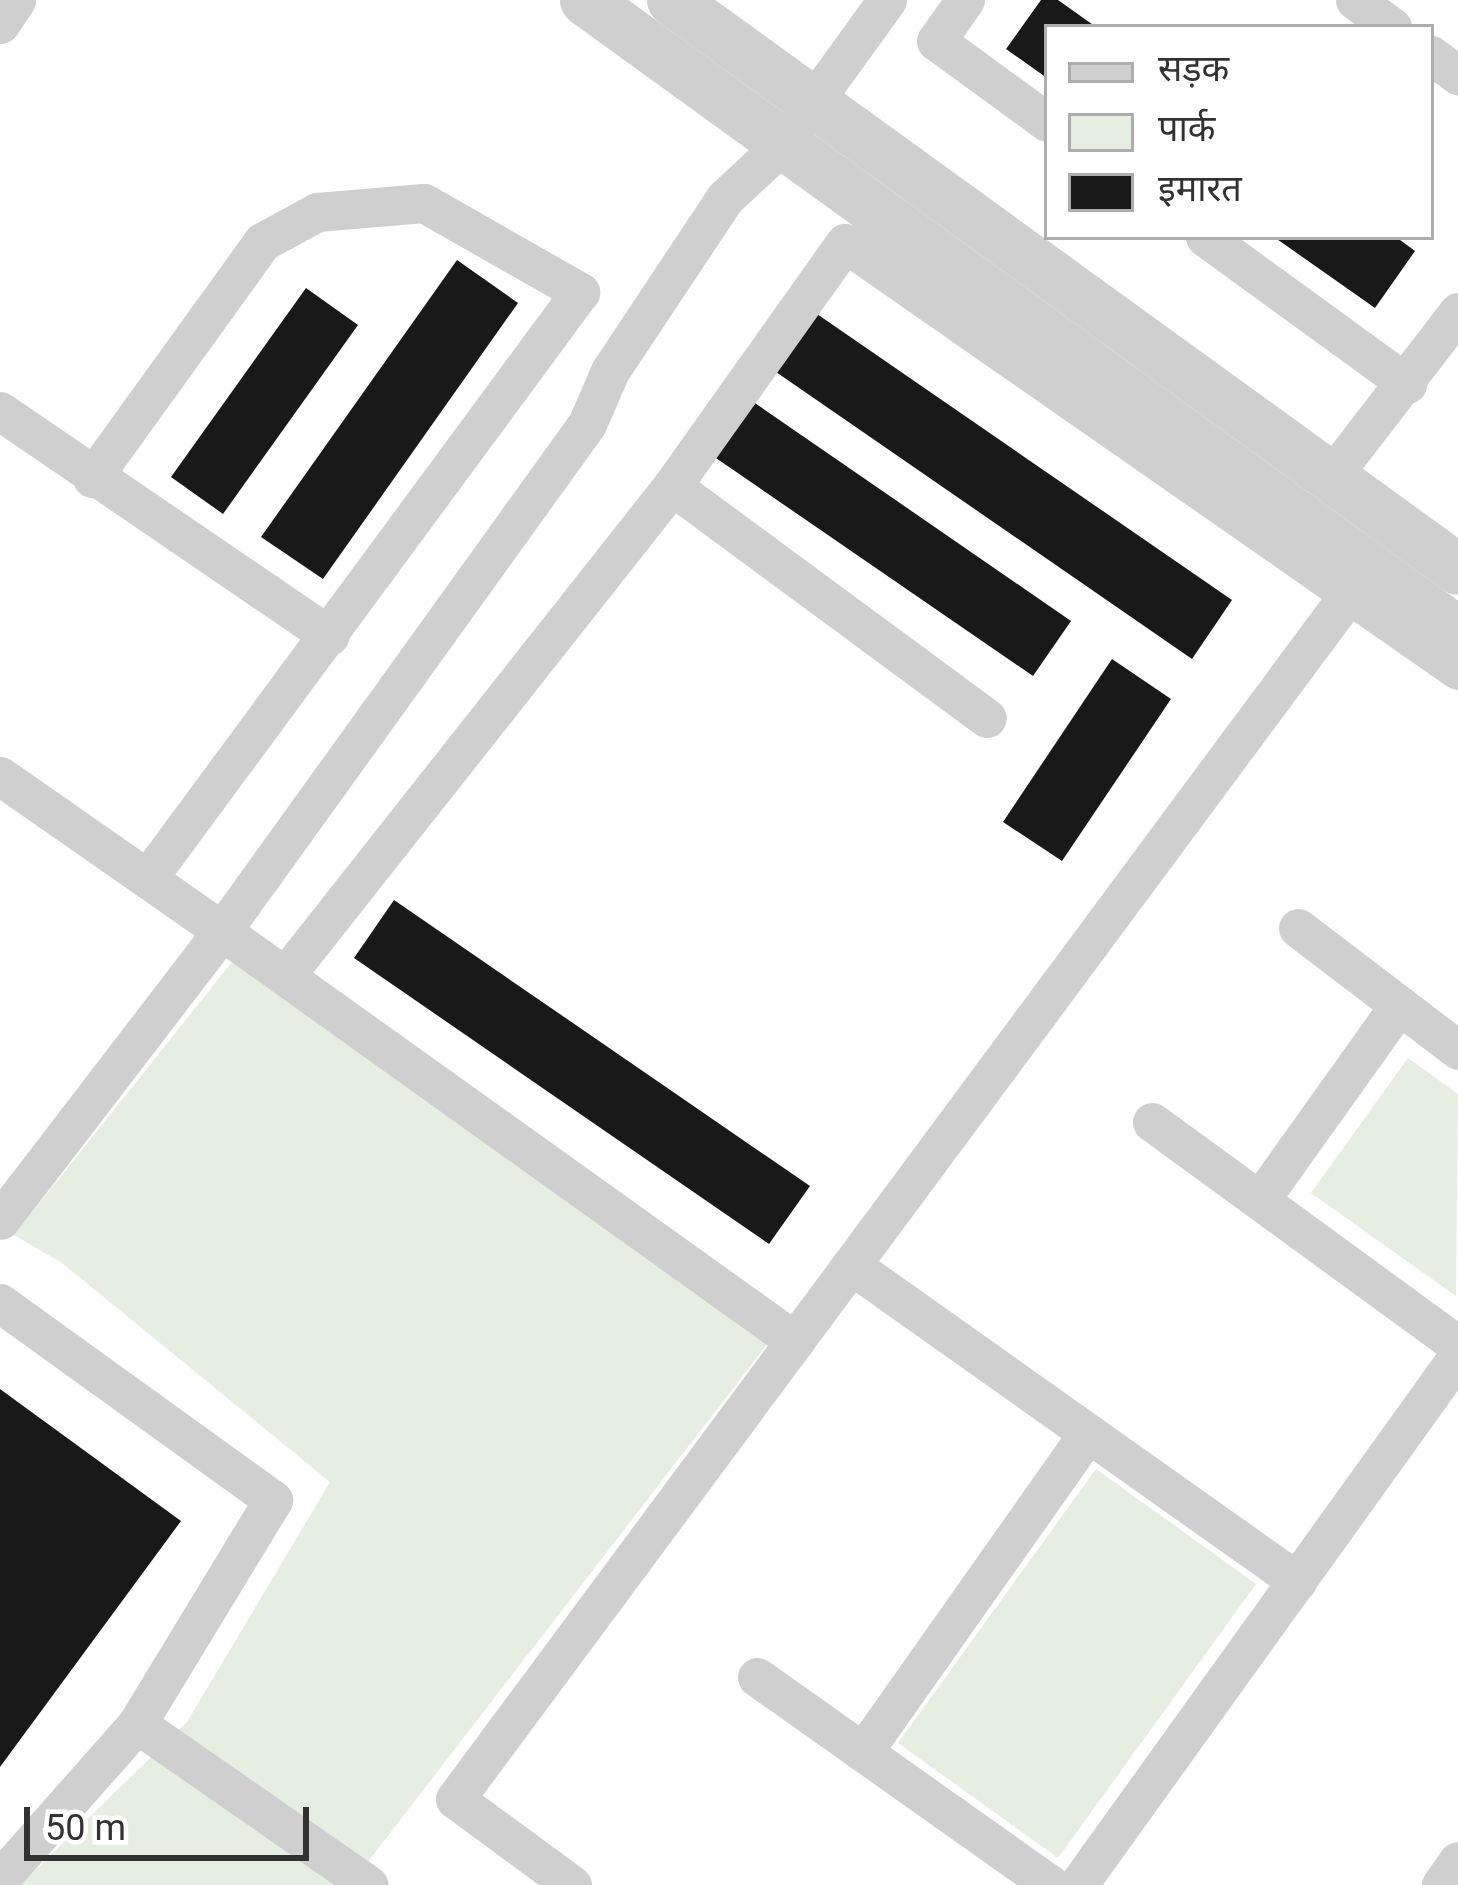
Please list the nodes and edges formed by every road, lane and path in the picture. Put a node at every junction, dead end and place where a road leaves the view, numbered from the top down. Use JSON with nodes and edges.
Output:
{"nodes":[{"id":1,"x":16,"y":0,"type":"edge"},
{"id":2,"x":585,"y":0,"type":"edge"},
{"id":3,"x":671,"y":0,"type":"edge"},
{"id":4,"x":887,"y":0,"type":"edge"},
{"id":5,"x":965,"y":0,"type":"edge"},
{"id":6,"x":1355,"y":0,"type":"edge"},
{"id":7,"x":0,"y":24,"type":"edge"},
{"id":8,"x":1388,"y":24,"type":"edge"},
{"id":9,"x":814,"y":106,"type":"junction"},
{"id":10,"x":1044,"y":120,"type":"edge"},
{"id":11,"x":782,"y":145,"type":"junction"},
{"id":12,"x":1209,"y":240,"type":"edge"},
{"id":13,"x":1458,"y":312,"type":"edge"},
{"id":14,"x":1407,"y":384,"type":"junction"},
{"id":15,"x":0,"y":411,"type":"edge"},
{"id":16,"x":1331,"y":477,"type":"junction"},
{"id":17,"x":92,"y":478,"type":"junction"},
{"id":18,"x":672,"y":486,"type":"junction"},
{"id":19,"x":1458,"y":569,"type":"edge"},
{"id":20,"x":1351,"y":591,"type":"junction"},
{"id":21,"x":1458,"y":632,"type":"edge"},
{"id":22,"x":329,"y":636,"type":"junction"},
{"id":23,"x":1458,"y":670,"type":"edge"},
{"id":24,"x":987,"y":718,"type":"dead end"},
{"id":25,"x":0,"y":776,"type":"edge"},
{"id":26,"x":147,"y":879,"type":"junction"},
{"id":27,"x":1298,"y":928,"type":"dead end"},
{"id":28,"x":222,"y":931,"type":"junction"},
{"id":29,"x":285,"y":976,"type":"junction"},
{"id":30,"x":1400,"y":1005,"type":"junction"},
{"id":31,"x":1458,"y":1050,"type":"edge"},
{"id":32,"x":1152,"y":1122,"type":"dead end"},
{"id":33,"x":1260,"y":1200,"type":"junction"},
{"id":34,"x":0,"y":1220,"type":"edge"},
{"id":35,"x":851,"y":1265,"type":"junction"},
{"id":36,"x":0,"y":1304,"type":"edge"},
{"id":37,"x":795,"y":1341,"type":"junction"},
{"id":38,"x":1458,"y":1345,"type":"edge"},
{"id":39,"x":1458,"y":1356,"type":"edge"},
{"id":40,"x":1088,"y":1433,"type":"junction"},
{"id":41,"x":1297,"y":1581,"type":"junction"},
{"id":42,"x":758,"y":1677,"type":"dead end"},
{"id":43,"x":137,"y":1724,"type":"junction"},
{"id":44,"x":863,"y":1752,"type":"junction"},
{"id":45,"x":1458,"y":1861,"type":"edge"},
{"id":46,"x":0,"y":1879,"type":"edge"},
{"id":47,"x":369,"y":1885,"type":"edge"},
{"id":48,"x":572,"y":1885,"type":"edge"},
{"id":49,"x":1051,"y":1885,"type":"edge"},
{"id":50,"x":1078,"y":1885,"type":"edge"},
{"id":51,"x":1441,"y":1885,"type":"edge"}],
"edges":[{"from":1,"to":7,"type":"street"},
{"from":2,"to":11,"type":"street"},
{"from":3,"to":9,"type":"street"},
{"from":4,"to":9,"type":"street"},
{"from":5,"to":10,"type":"street"},
{"from":6,"to":8,"type":"street"},
{"from":9,"to":11,"type":"street"},
{"from":9,"to":16,"type":"street"},
{"from":11,"to":21,"type":"street"},
{"from":11,"to":28,"type":"street"},
{"from":12,"to":14,"type":"street"},
{"from":13,"to":14,"type":"street"},
{"from":14,"to":16,"type":"street"},
{"from":15,"to":17,"type":"street"},
{"from":16,"to":19,"type":"street"},
{"from":17,"to":22,"type":"street"},
{"from":17,"to":22,"type":"street"},
{"from":18,"to":20,"type":"street"},
{"from":18,"to":24,"type":"street"},
{"from":18,"to":29,"type":"street"},
{"from":20,"to":23,"type":"street"},
{"from":20,"to":35,"type":"street"},
{"from":22,"to":26,"type":"street"},
{"from":25,"to":26,"type":"street"},
{"from":26,"to":28,"type":"street"},
{"from":27,"to":30,"type":"street"},
{"from":28,"to":29,"type":"street"},
{"from":28,"to":34,"type":"street"},
{"from":29,"to":37,"type":"street"},
{"from":30,"to":31,"type":"street"},
{"from":30,"to":33,"type":"street"},
{"from":32,"to":33,"type":"street"},
{"from":33,"to":38,"type":"street"},
{"from":35,"to":37,"type":"street"},
{"from":35,"to":40,"type":"street"},
{"from":36,"to":43,"type":"street"},
{"from":37,"to":48,"type":"street"},
{"from":39,"to":41,"type":"street"},
{"from":40,"to":41,"type":"street"},
{"from":40,"to":44,"type":"street"},
{"from":41,"to":50,"type":"street"},
{"from":42,"to":44,"type":"street"},
{"from":43,"to":46,"type":"street"},
{"from":43,"to":47,"type":"street"},
{"from":44,"to":49,"type":"street"},
{"from":45,"to":51,"type":"street"}]}
